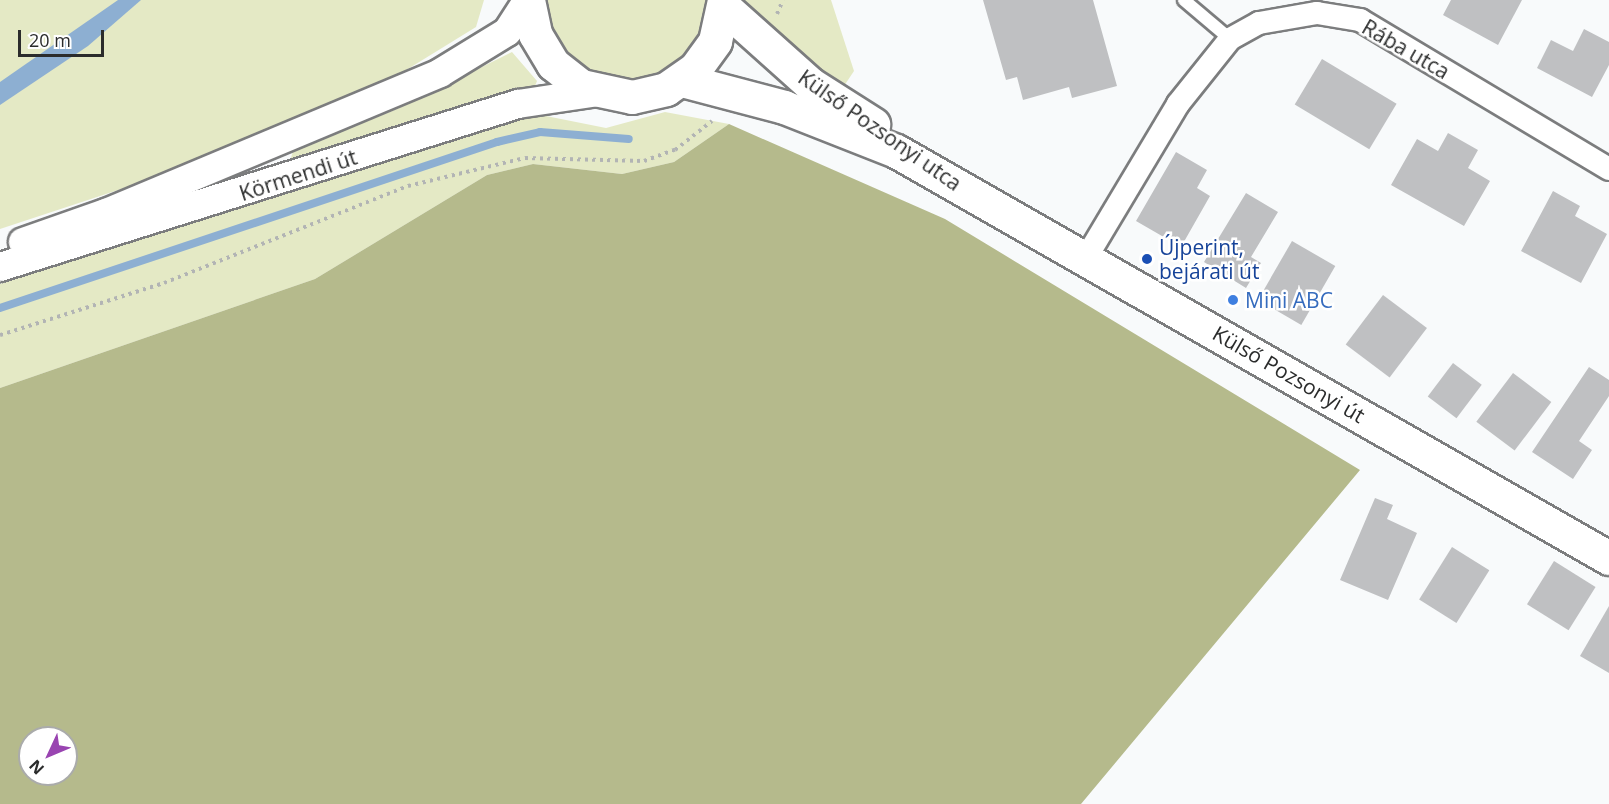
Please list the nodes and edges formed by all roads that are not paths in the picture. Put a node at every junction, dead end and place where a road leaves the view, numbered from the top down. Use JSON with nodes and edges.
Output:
{"nodes":[{"id":1,"x":528,"y":0,"type":"edge"},
{"id":2,"x":1184,"y":0,"type":"edge"},
{"id":3,"x":724,"y":4,"type":"edge"},
{"id":4,"x":1230,"y":39,"type":"junction"},
{"id":5,"x":682,"y":80,"type":"junction"},
{"id":6,"x":597,"y":92,"type":"junction"},
{"id":7,"x":1609,"y":169,"type":"edge"},
{"id":8,"x":968,"y":191,"type":"junction"},
{"id":9,"x":0,"y":250,"type":"edge"},
{"id":10,"x":1086,"y":258,"type":"junction"},
{"id":11,"x":0,"y":267,"type":"edge"},
{"id":12,"x":1609,"y":558,"type":"edge"}],
"edges":[{"from":1,"to":6,"type":"main road"},
{"from":1,"to":9,"type":"street","name":"Körmendi út"},
{"from":2,"to":4,"type":"lane"},
{"from":3,"to":5,"type":"main road"},
{"from":3,"to":8,"type":"main road","name":"Külső Pozsonyi utca"},
{"from":4,"to":7,"type":"street","name":"Rába utca"},
{"from":4,"to":10,"type":"street","name":"Rába utca"},
{"from":5,"to":6,"type":"main road"},
{"from":5,"to":8,"type":"main road","name":"Külső Pozsonyi utca"},
{"from":6,"to":11,"type":"street","name":"Körmendi út"},
{"from":8,"to":10,"type":"main road","name":"Külső Pozsonyi út"},
{"from":10,"to":12,"type":"main road","name":"Külső Pozsonyi út"}]}
